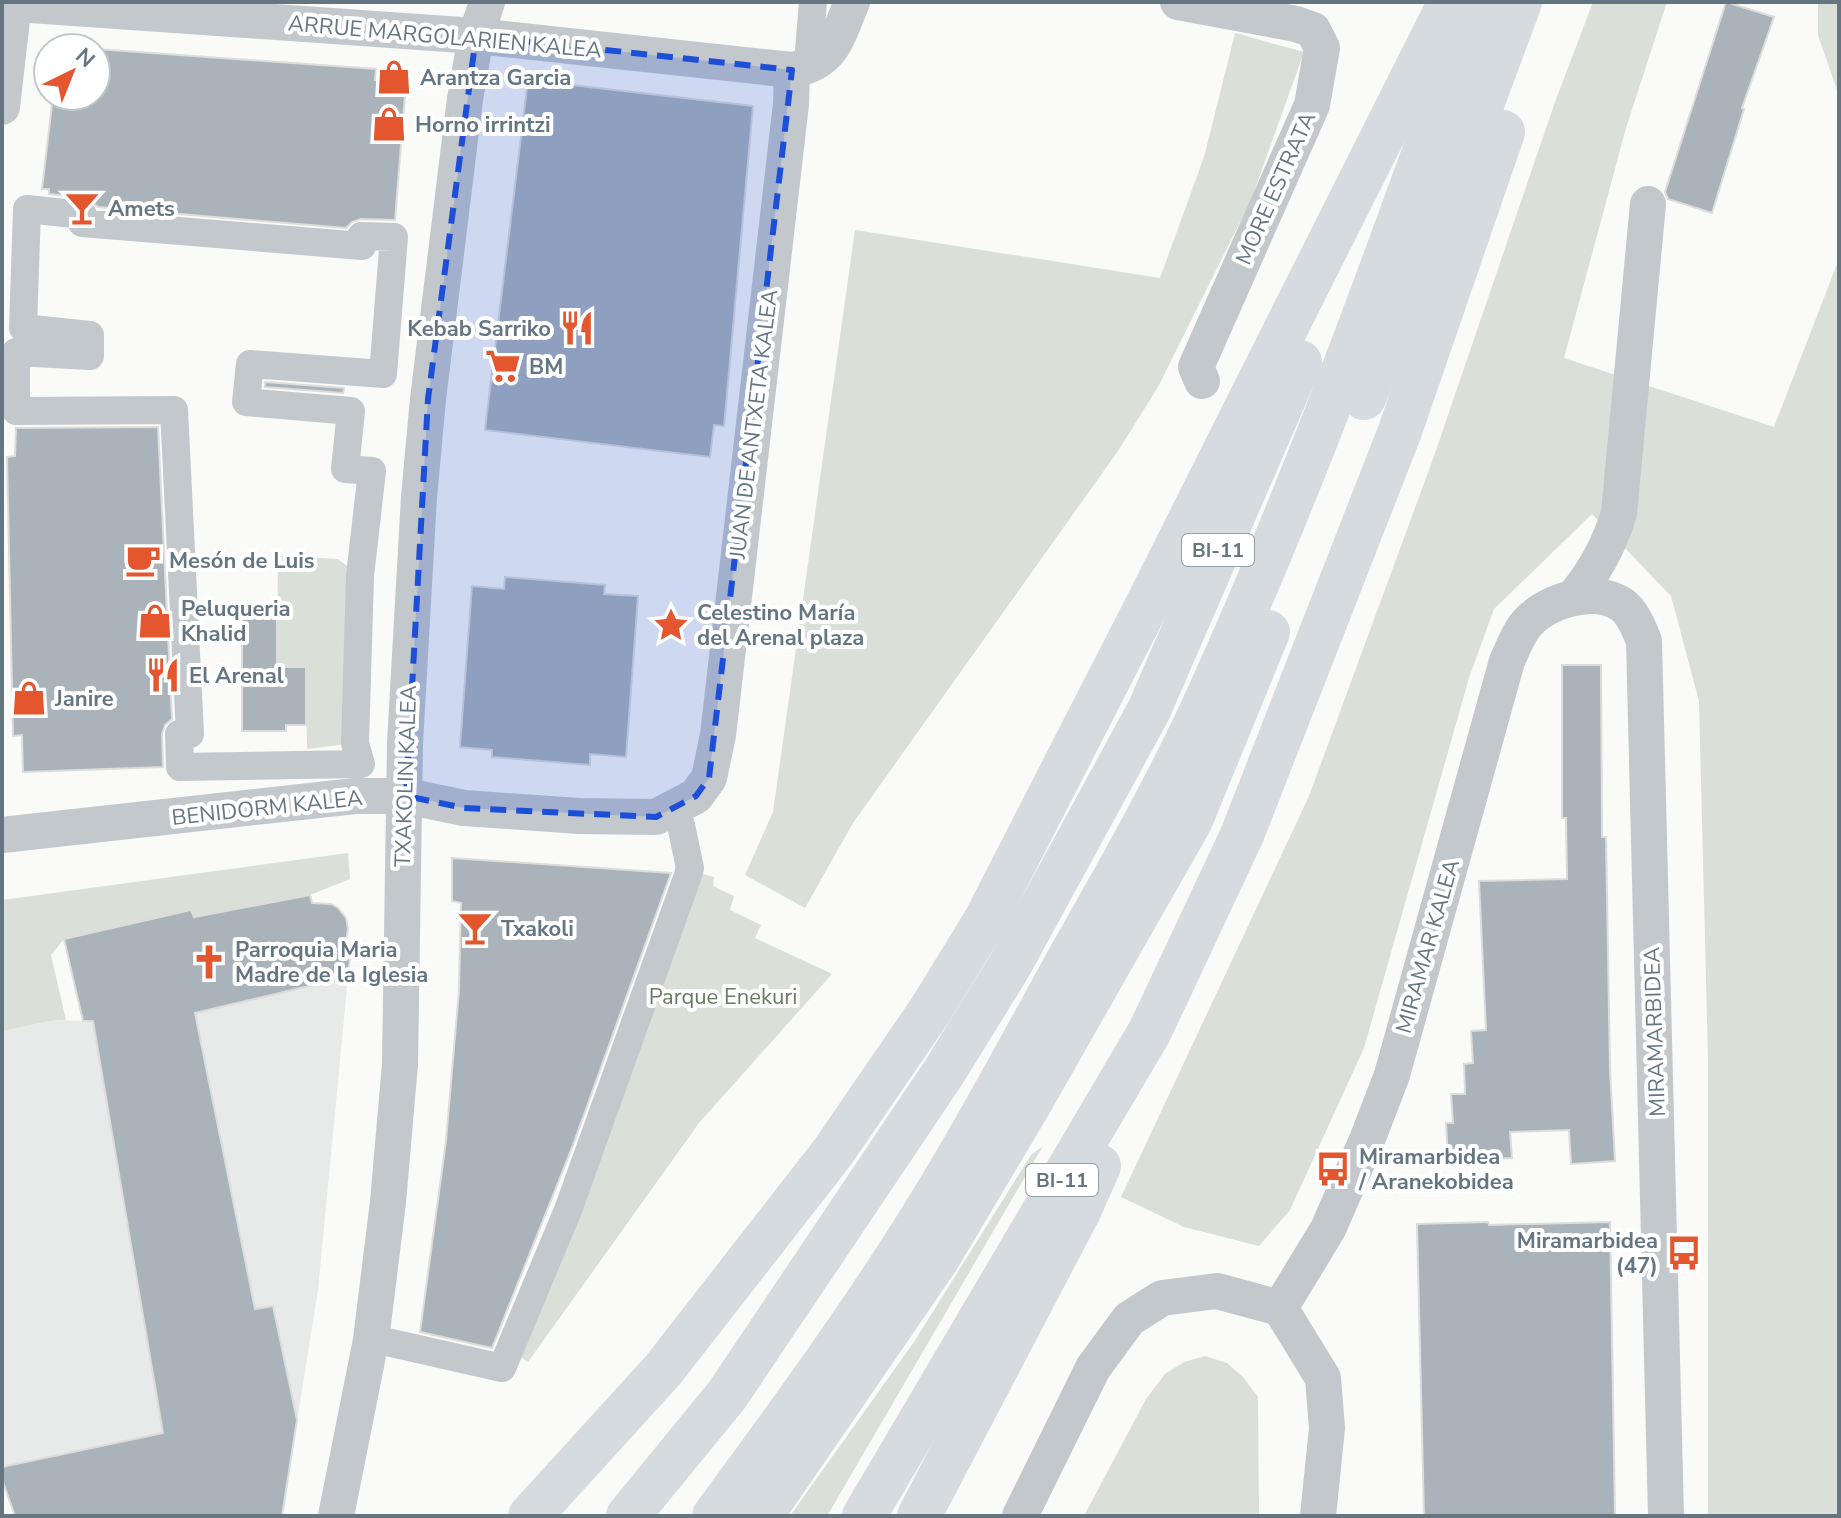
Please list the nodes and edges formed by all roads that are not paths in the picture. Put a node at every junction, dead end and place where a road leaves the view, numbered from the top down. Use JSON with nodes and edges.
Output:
{"nodes":[{"id":1,"x":813,"y":2,"type":"edge"},
{"id":2,"x":852,"y":2,"type":"edge"},
{"id":3,"x":1178,"y":2,"type":"edge"},
{"id":4,"x":1520,"y":2,"type":"edge"},
{"id":5,"x":1549,"y":2,"type":"edge"},
{"id":6,"x":10,"y":3,"type":"edge"},
{"id":7,"x":1459,"y":3,"type":"edge"},
{"id":8,"x":482,"y":19,"type":"edge"},
{"id":9,"x":800,"y":60,"type":"junction"},
{"id":10,"x":2,"y":107,"type":"edge"},
{"id":11,"x":1648,"y":204,"type":"dead end"},
{"id":12,"x":16,"y":352,"type":"joint"},
{"id":13,"x":1202,"y":381,"type":"dead end"},
{"id":14,"x":1619,"y":513,"type":"junction"},
{"id":15,"x":1573,"y":598,"type":"junction"},
{"id":16,"x":1631,"y":616,"type":"junction"},
{"id":17,"x":709,"y":778,"type":"joint"},
{"id":18,"x":406,"y":796,"type":"junction"},
{"id":19,"x":681,"y":825,"type":"dead end"},
{"id":20,"x":2,"y":835,"type":"edge"},
{"id":21,"x":1150,"y":1031,"type":"junction"},
{"id":22,"x":1280,"y":1308,"type":"junction"},
{"id":23,"x":387,"y":1342,"type":"dead end"},
{"id":24,"x":336,"y":1516,"type":"edge"},
{"id":25,"x":530,"y":1516,"type":"edge"},
{"id":26,"x":628,"y":1516,"type":"edge"},
{"id":27,"x":714,"y":1516,"type":"edge"},
{"id":28,"x":761,"y":1516,"type":"edge"},
{"id":29,"x":864,"y":1516,"type":"edge"},
{"id":30,"x":919,"y":1516,"type":"edge"},
{"id":31,"x":1020,"y":1516,"type":"edge"},
{"id":32,"x":1318,"y":1516,"type":"edge"},
{"id":33,"x":1666,"y":1516,"type":"edge"}],
"edges":[{"from":1,"to":9,"type":"street","name":"JUAN DE ANTXETA KALEA"},
{"from":2,"to":9,"type":"street"},
{"from":3,"to":13,"type":"street","name":"MORE ESTRATA"},
{"from":4,"to":28,"type":"main road"},
{"from":5,"to":21,"type":"main road","number":"BI-11"},
{"from":6,"to":8,"type":"street","name":"ARRUE MARGOLARIEN KALEA"},
{"from":6,"to":10,"type":"street"},
{"from":7,"to":25,"type":"main road"},
{"from":7,"to":26,"type":"main road","number":"BI-11"},
{"from":7,"to":27,"type":"main road"},
{"from":8,"to":9,"type":"street","name":"ARRUE MARGOLARIEN KALEA"},
{"from":8,"to":18,"type":"street","name":"TXAKOLIN KALEA"},
{"from":9,"to":17,"type":"street","name":"JUAN DE ANTXETA KALEA"},
{"from":11,"to":14,"type":"street"},
{"from":12,"to":12,"type":"street"},
{"from":14,"to":15,"type":"street"},
{"from":14,"to":16,"type":"street","name":"MIRAMARBIDEA"},
{"from":15,"to":16,"type":"street"},
{"from":15,"to":22,"type":"street","name":"MIRAMAR KALEA"},
{"from":16,"to":33,"type":"street","name":"MIRAMARBIDEA"},
{"from":17,"to":18,"type":"street","name":"BENIDORM KALEA"},
{"from":18,"to":20,"type":"street","name":"BENIDORM KALEA"},
{"from":18,"to":24,"type":"street","name":"TXAKOLIN KALEA"},
{"from":19,"to":23,"type":"street"},
{"from":21,"to":29,"type":"main road","number":"BI-11"},
{"from":21,"to":30,"type":"main road"},
{"from":22,"to":31,"type":"street"},
{"from":22,"to":32,"type":"street"}]}
